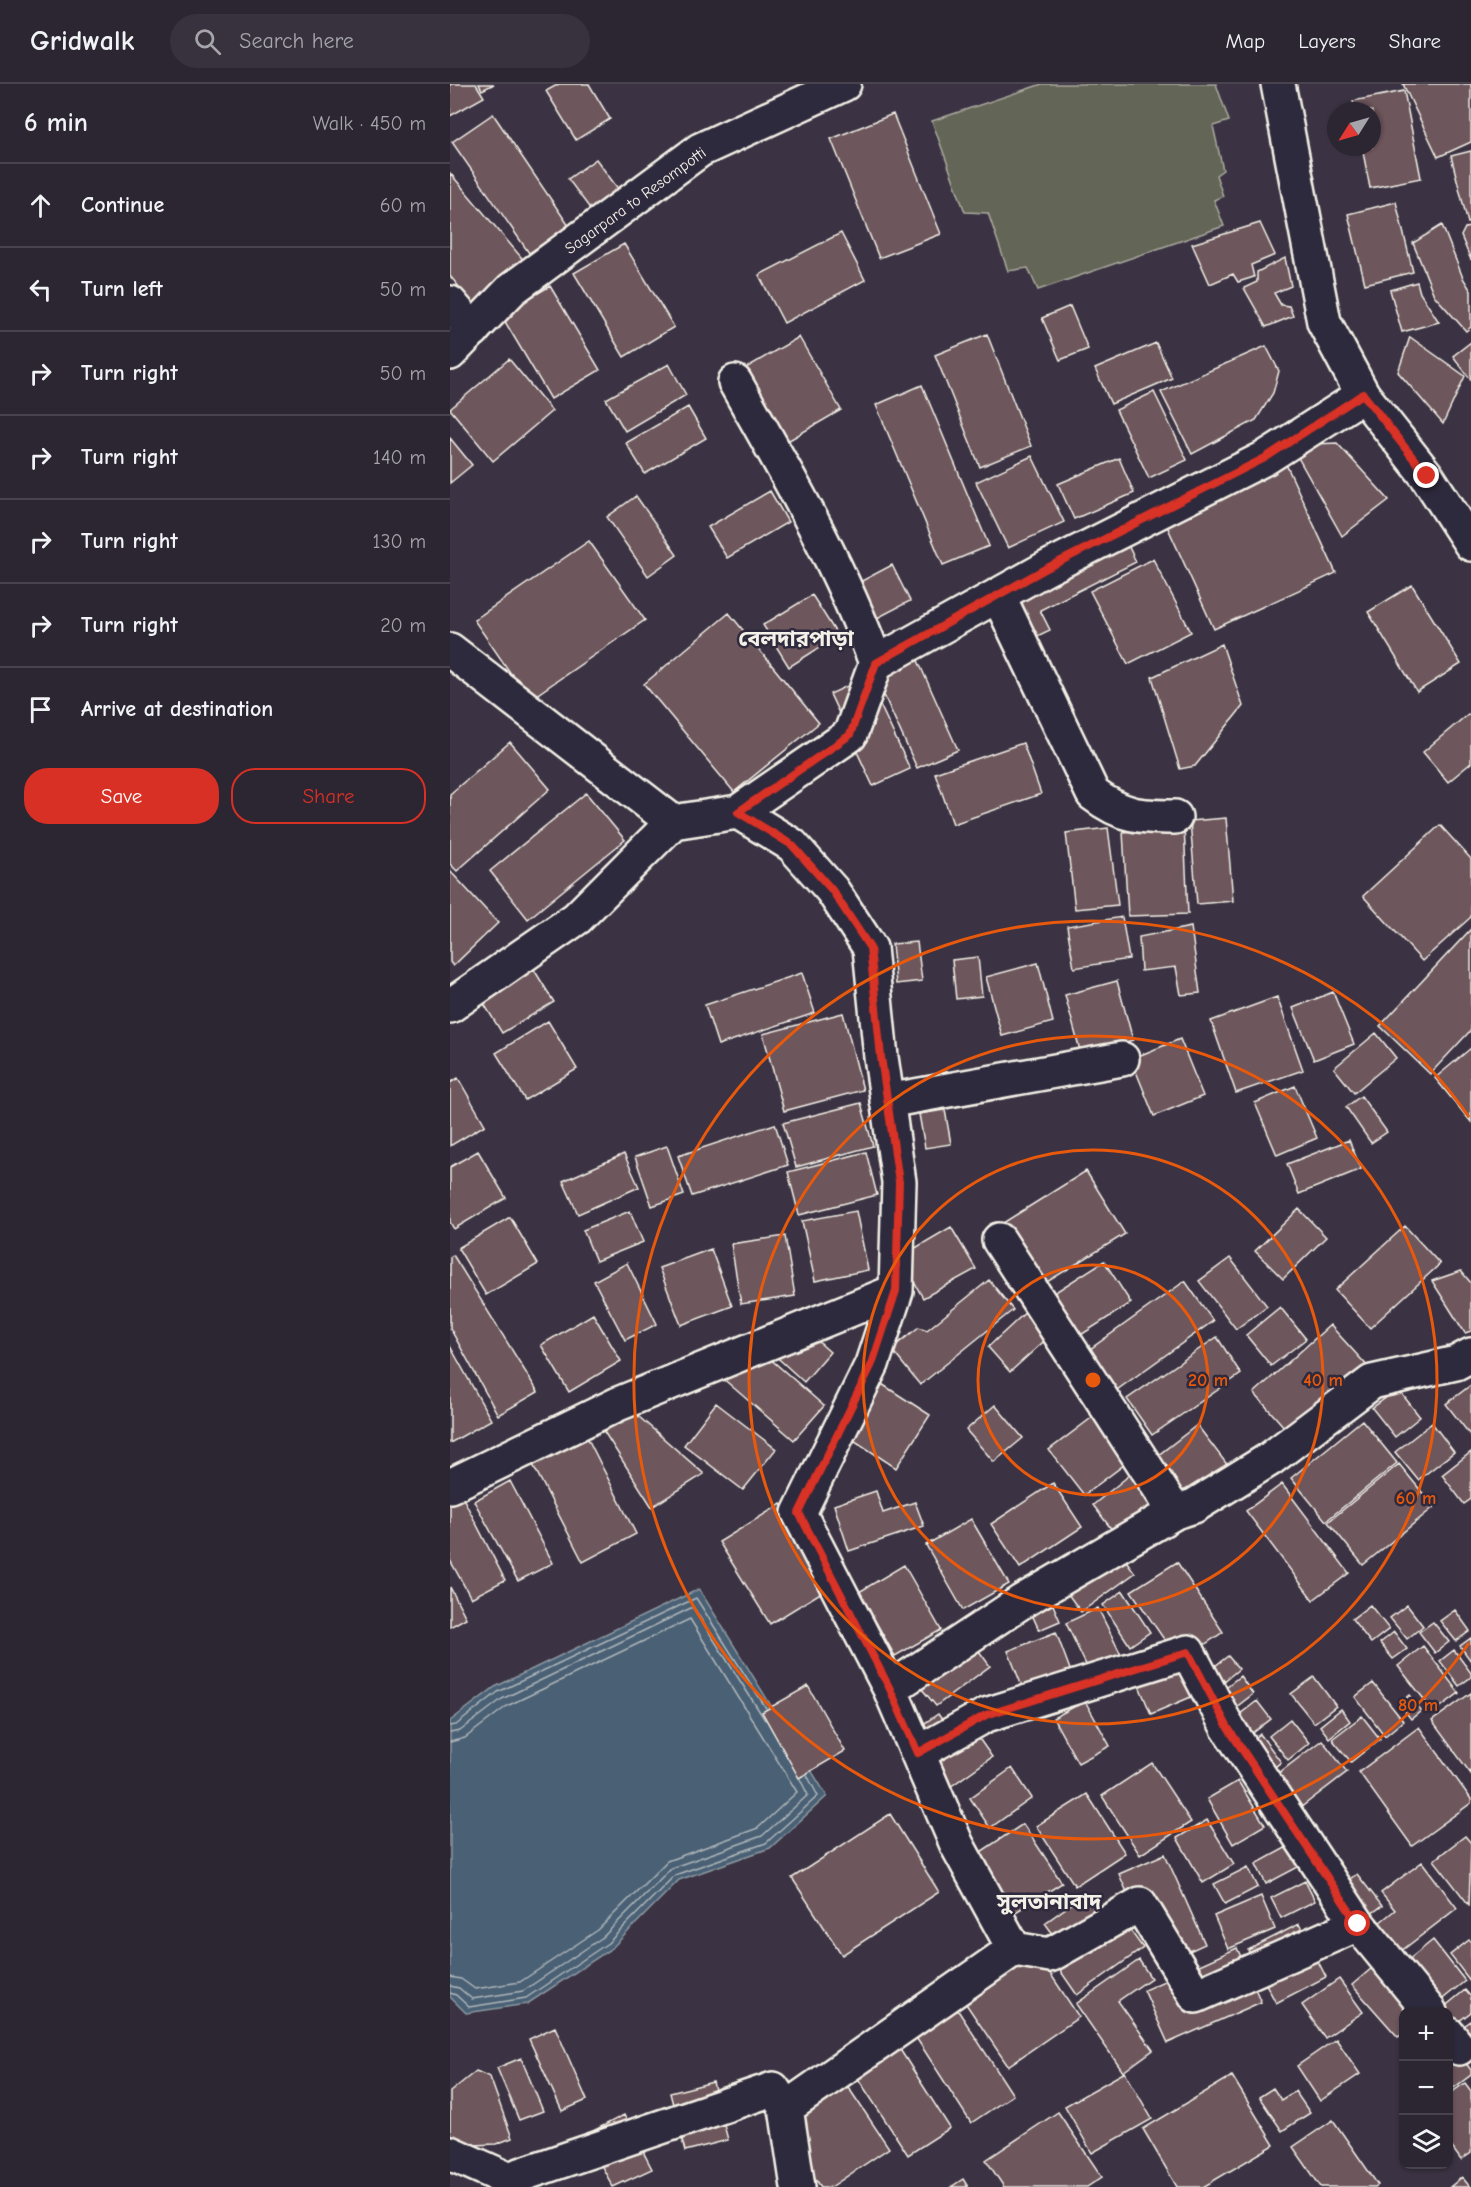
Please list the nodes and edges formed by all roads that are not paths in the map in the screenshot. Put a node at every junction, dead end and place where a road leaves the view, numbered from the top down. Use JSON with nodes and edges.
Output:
{"nodes":[{"id":1,"x":844,"y":84,"type":"edge"},
{"id":2,"x":1278,"y":84,"type":"edge"},
{"id":3,"x":450,"y":303,"type":"edge"},
{"id":4,"x":473,"y":330,"type":"junction"},
{"id":5,"x":450,"y":353,"type":"edge"},
{"id":6,"x":735,"y":382,"type":"dead end"},
{"id":7,"x":1363,"y":394,"type":"junction"},
{"id":8,"x":1471,"y":544,"type":"edge"},
{"id":9,"x":998,"y":595,"type":"junction"},
{"id":10,"x":450,"y":650,"type":"edge"},
{"id":11,"x":876,"y":663,"type":"junction"},
{"id":12,"x":738,"y":812,"type":"junction"},
{"id":13,"x":1175,"y":817,"type":"dead end"},
{"id":14,"x":673,"y":822,"type":"junction"},
{"id":15,"x":450,"y":1006,"type":"edge"},
{"id":16,"x":1122,"y":1059,"type":"dead end"},
{"id":17,"x":887,"y":1101,"type":"junction"},
{"id":18,"x":999,"y":1240,"type":"dead end"},
{"id":19,"x":896,"y":1291,"type":"junction"},
{"id":20,"x":1471,"y":1355,"type":"edge"},
{"id":21,"x":450,"y":1486,"type":"edge"},
{"id":22,"x":1174,"y":1512,"type":"junction"},
{"id":23,"x":890,"y":1689,"type":"junction"},
{"id":24,"x":918,"y":1753,"type":"junction"},
{"id":25,"x":1358,"y":1924,"type":"junction"},
{"id":26,"x":1014,"y":1949,"type":"junction"},
{"id":27,"x":1426,"y":2007,"type":"edge"},
{"id":28,"x":786,"y":2108,"type":"junction"},
{"id":29,"x":450,"y":2153,"type":"edge"},
{"id":30,"x":501,"y":2183,"type":"edge"},
{"id":31,"x":798,"y":2187,"type":"edge"}],
"edges":[{"from":1,"to":4,"type":"street","name":"Sagarpara to Resompotti"},
{"from":2,"to":7,"type":"street"},
{"from":3,"to":4,"type":"street"},
{"from":4,"to":5,"type":"street","name":"Sagarpara to Resompotti"},
{"from":6,"to":11,"type":"street"},
{"from":7,"to":8,"type":"street"},
{"from":7,"to":9,"type":"street"},
{"from":9,"to":11,"type":"street"},
{"from":9,"to":13,"type":"street"},
{"from":10,"to":14,"type":"street"},
{"from":11,"to":12,"type":"street"},
{"from":12,"to":14,"type":"street"},
{"from":12,"to":17,"type":"street"},
{"from":14,"to":15,"type":"street"},
{"from":16,"to":17,"type":"street"},
{"from":17,"to":19,"type":"street"},
{"from":18,"to":22,"type":"street"},
{"from":19,"to":21,"type":"street"},
{"from":19,"to":23,"type":"street"},
{"from":20,"to":22,"type":"street"},
{"from":22,"to":23,"type":"street"},
{"from":23,"to":24,"type":"street"},
{"from":24,"to":25,"type":"street"},
{"from":24,"to":26,"type":"street"},
{"from":25,"to":26,"type":"street"},
{"from":25,"to":27,"type":"street"},
{"from":26,"to":28,"type":"street"},
{"from":28,"to":30,"type":"street"},
{"from":28,"to":31,"type":"street"},
{"from":29,"to":30,"type":"street"}]}
